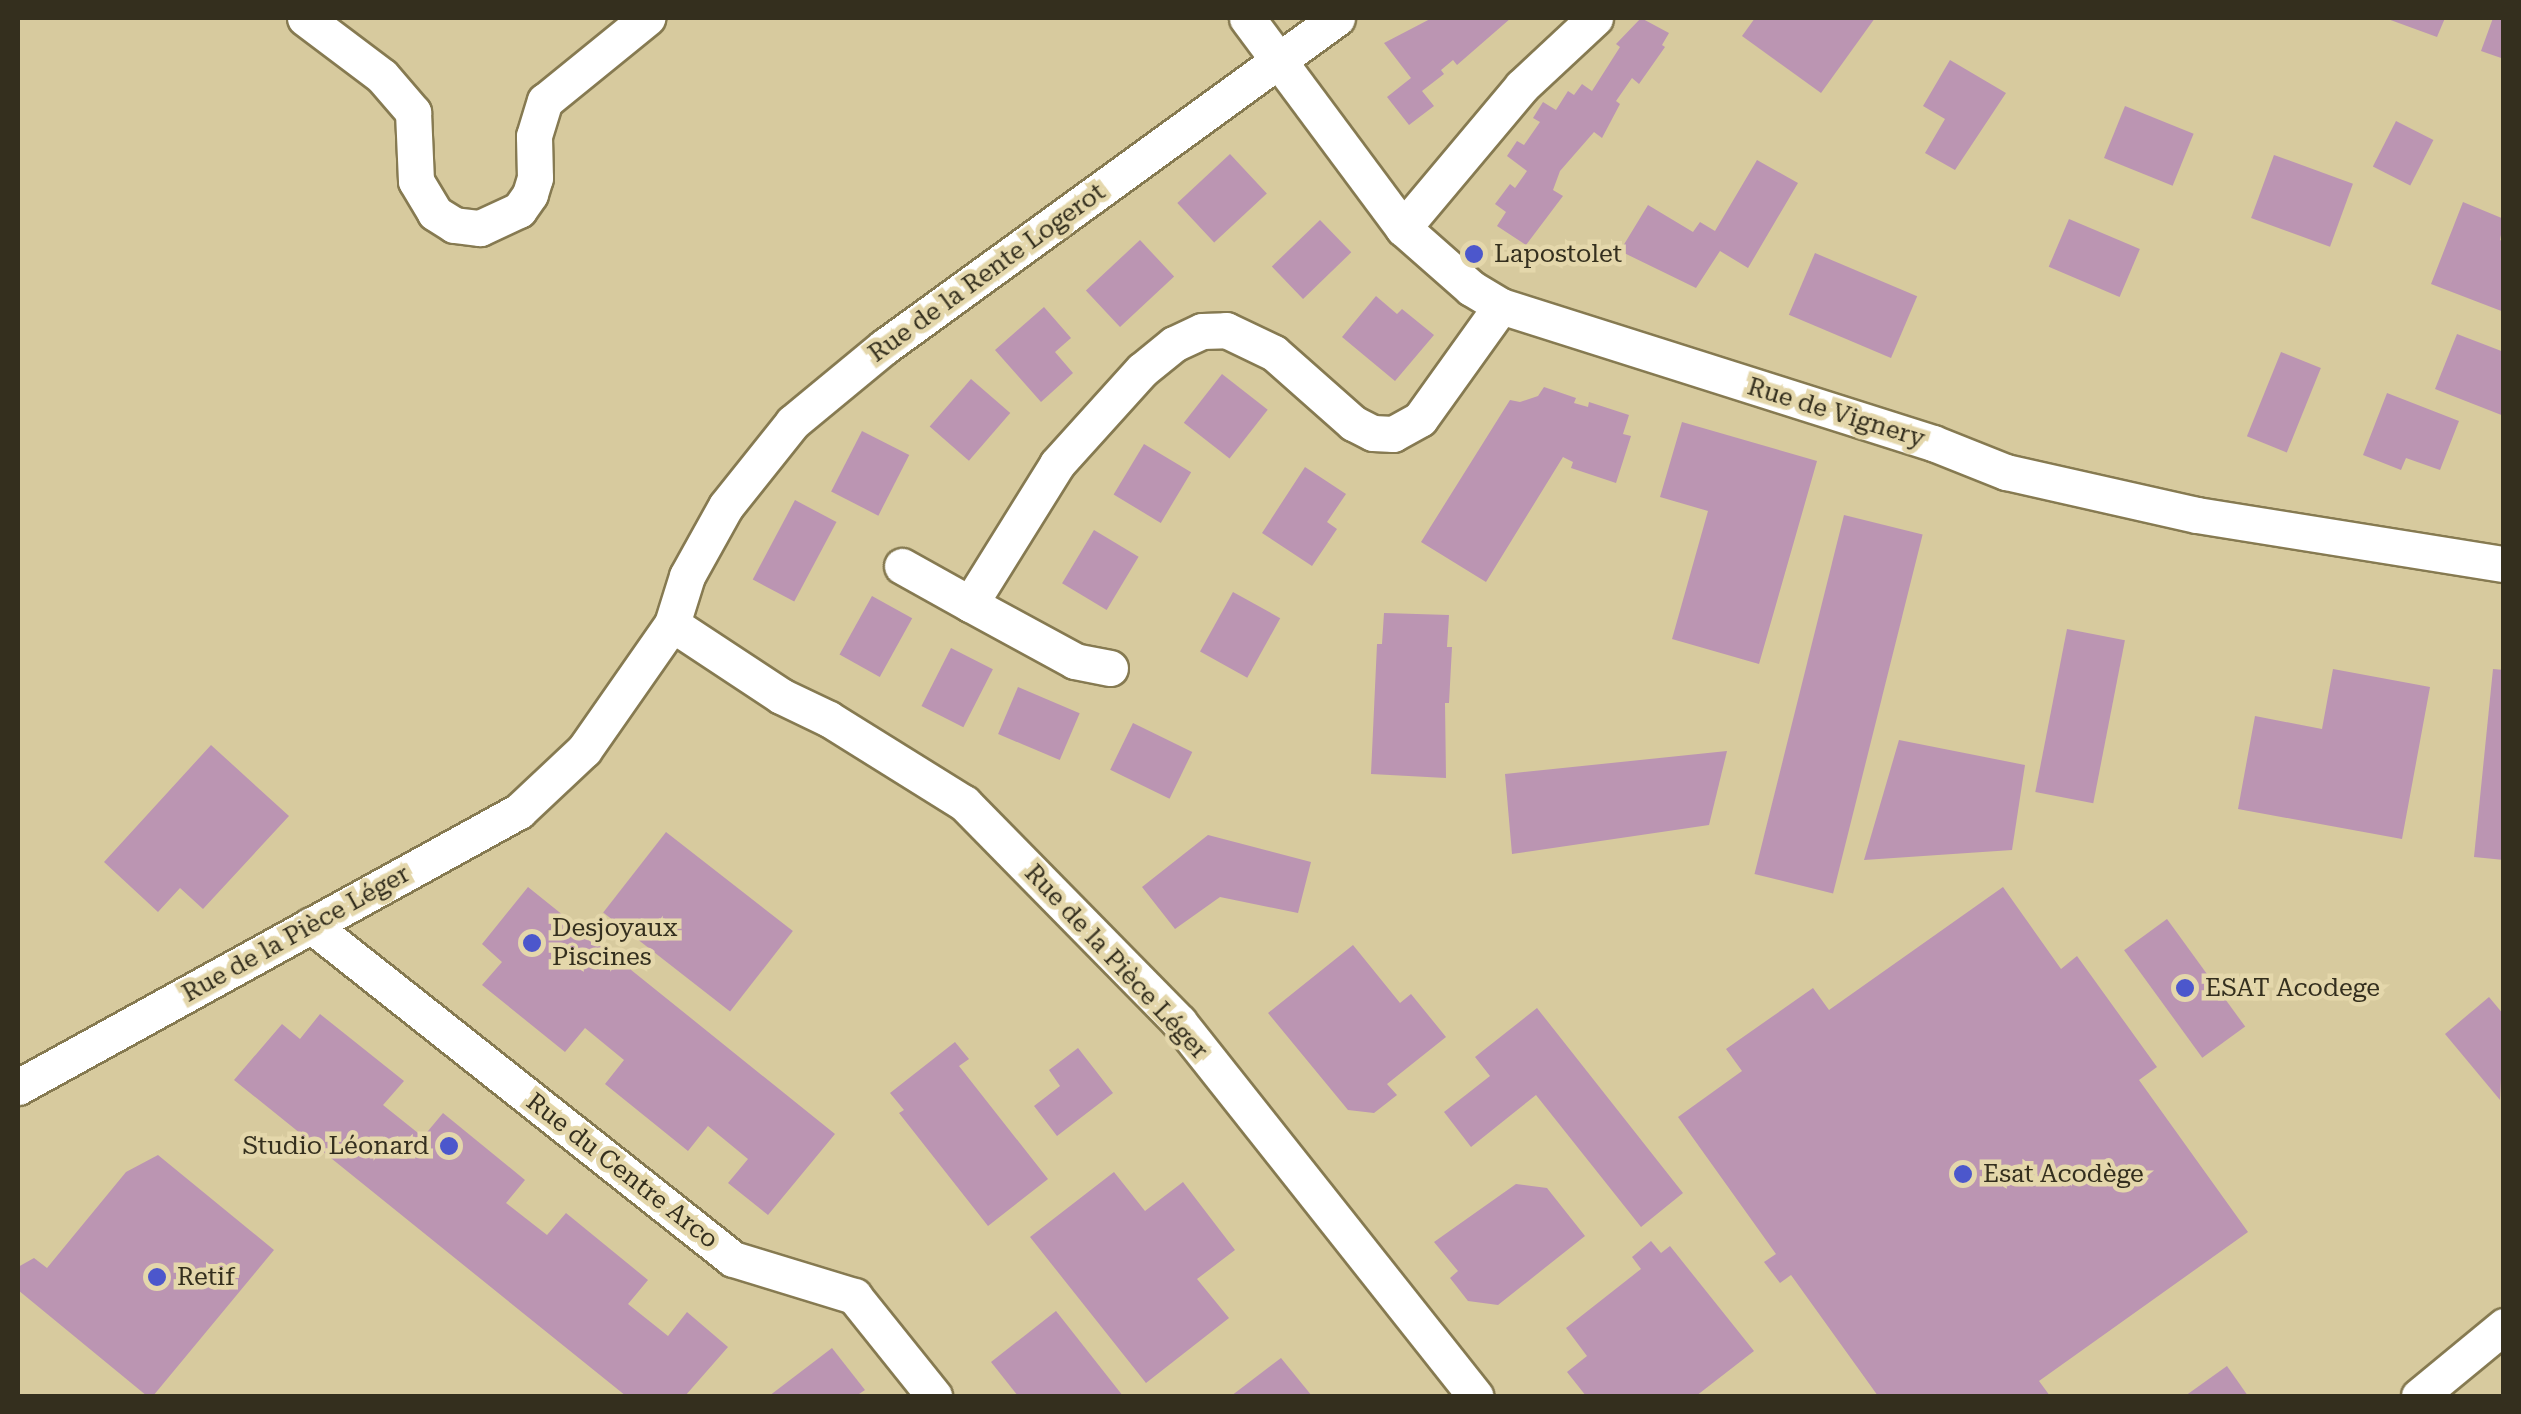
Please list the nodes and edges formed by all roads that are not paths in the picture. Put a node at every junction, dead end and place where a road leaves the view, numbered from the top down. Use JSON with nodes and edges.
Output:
{"nodes":[{"id":1,"x":305,"y":18,"type":"edge"},
{"id":2,"x":648,"y":18,"type":"edge"},
{"id":3,"x":1248,"y":18,"type":"edge"},
{"id":4,"x":1337,"y":18,"type":"edge"},
{"id":5,"x":1594,"y":18,"type":"edge"},
{"id":6,"x":1277,"y":62,"type":"junction"},
{"id":7,"x":1403,"y":228,"type":"junction"},
{"id":8,"x":1501,"y":306,"type":"junction"},
{"id":9,"x":2504,"y":564,"type":"edge"},
{"id":10,"x":902,"y":566,"type":"dead end"},
{"id":11,"x":686,"y":576,"type":"joint"},
{"id":12,"x":970,"y":604,"type":"junction"},
{"id":13,"x":672,"y":624,"type":"junction"},
{"id":14,"x":1110,"y":668,"type":"dead end"},
{"id":15,"x":312,"y":925,"type":"junction"},
{"id":16,"x":18,"y":1087,"type":"edge"},
{"id":17,"x":2504,"y":1326,"type":"edge"},
{"id":18,"x":934,"y":1396,"type":"edge"},
{"id":19,"x":1475,"y":1396,"type":"edge"},
{"id":20,"x":2419,"y":1396,"type":"edge"}],
"edges":[{"from":1,"to":2,"type":"street"},
{"from":3,"to":6,"type":"street","name":"Rue de Vignery"},
{"from":4,"to":6,"type":"street","name":"Rue de la Rente Logerot"},
{"from":5,"to":7,"type":"street"},
{"from":6,"to":7,"type":"street","name":"Rue de Vignery"},
{"from":6,"to":11,"type":"street","name":"Rue de la Rente Logerot"},
{"from":7,"to":8,"type":"street","name":"Rue de Vignery"},
{"from":8,"to":9,"type":"street","name":"Rue de Vignery"},
{"from":8,"to":12,"type":"street"},
{"from":10,"to":12,"type":"street"},
{"from":11,"to":13,"type":"street","name":"Rue de la Pièce Léger"},
{"from":12,"to":14,"type":"street"},
{"from":13,"to":15,"type":"street","name":"Rue de la Pièce Léger"},
{"from":13,"to":19,"type":"street","name":"Rue de la Pièce Léger"},
{"from":15,"to":16,"type":"street","name":"Rue de la Pièce Léger"},
{"from":15,"to":18,"type":"street","name":"Rue du Centre Arco"},
{"from":17,"to":20,"type":"street"}]}
